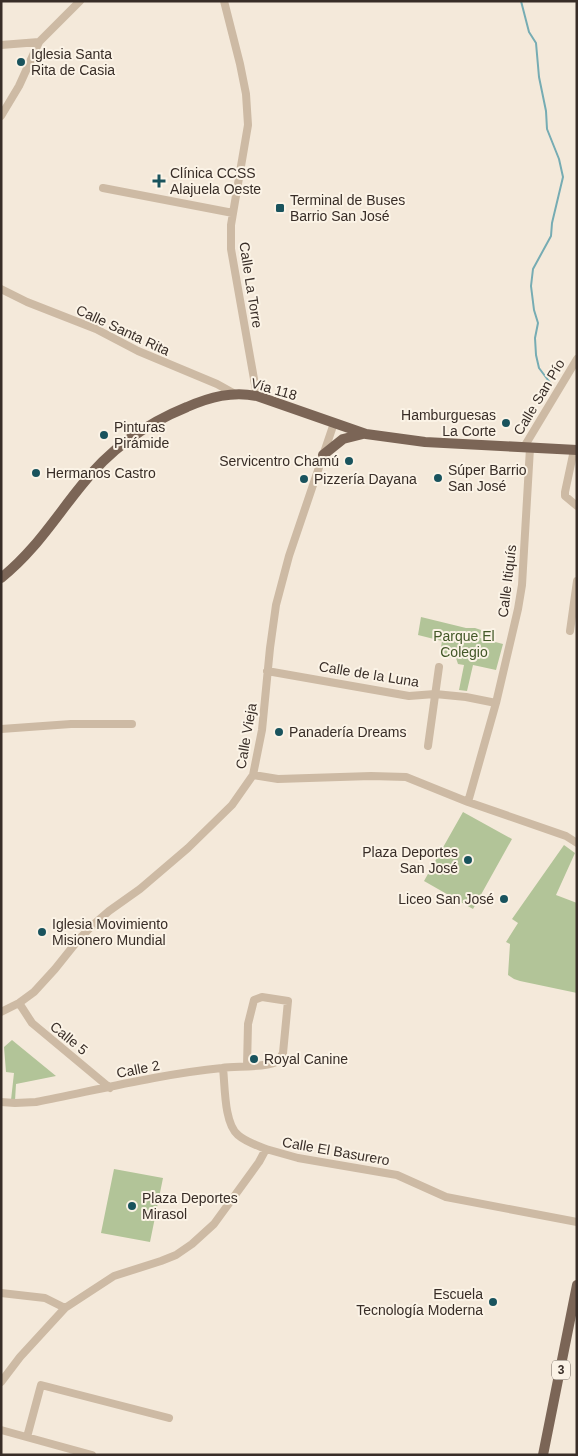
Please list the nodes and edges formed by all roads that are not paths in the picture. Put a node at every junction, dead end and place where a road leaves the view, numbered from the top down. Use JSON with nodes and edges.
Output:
{"nodes":[{"id":1,"x":80,"y":1,"type":"edge"},
{"id":2,"x":224,"y":1,"type":"edge"},
{"id":3,"x":39,"y":42,"type":"junction"},
{"id":4,"x":1,"y":45,"type":"edge"},
{"id":5,"x":1,"y":116,"type":"edge"},
{"id":6,"x":103,"y":188,"type":"dead end"},
{"id":7,"x":233,"y":213,"type":"junction"},
{"id":8,"x":1,"y":289,"type":"edge"},
{"id":9,"x":577,"y":359,"type":"edge"},
{"id":10,"x":235,"y":394,"type":"junction"},
{"id":11,"x":258,"y":396,"type":"junction"},
{"id":12,"x":334,"y":423,"type":"junction"},
{"id":13,"x":366,"y":434,"type":"junction"},
{"id":14,"x":527,"y":448,"type":"junction"},
{"id":15,"x":575,"y":450,"type":"edge"},
{"id":16,"x":323,"y":455,"type":"junction"},
{"id":17,"x":577,"y":506,"type":"edge"},
{"id":18,"x":1,"y":578,"type":"edge"},
{"id":19,"x":577,"y":581,"type":"edge"},
{"id":20,"x":575,"y":609,"type":"edge"},
{"id":21,"x":570,"y":631,"type":"dead end"},
{"id":22,"x":439,"y":667,"type":"dead end"},
{"id":23,"x":267,"y":671,"type":"junction"},
{"id":24,"x":435,"y":694,"type":"junction"},
{"id":25,"x":496,"y":704,"type":"junction"},
{"id":26,"x":132,"y":724,"type":"dead end"},
{"id":27,"x":1,"y":729,"type":"edge"},
{"id":28,"x":428,"y":746,"type":"dead end"},
{"id":29,"x":253,"y":775,"type":"junction"},
{"id":30,"x":468,"y":802,"type":"junction"},
{"id":31,"x":577,"y":843,"type":"edge"},
{"id":32,"x":19,"y":1003,"type":"junction"},
{"id":33,"x":1,"y":1012,"type":"edge"},
{"id":34,"x":246,"y":1066,"type":"junction"},
{"id":35,"x":223,"y":1068,"type":"junction"},
{"id":36,"x":110,"y":1088,"type":"junction"},
{"id":37,"x":1,"y":1102,"type":"edge"},
{"id":38,"x":266,"y":1149,"type":"junction"},
{"id":39,"x":577,"y":1222,"type":"edge"},
{"id":40,"x":577,"y":1285,"type":"edge"},
{"id":41,"x":1,"y":1292,"type":"edge"},
{"id":42,"x":65,"y":1308,"type":"junction"},
{"id":43,"x":1,"y":1382,"type":"edge"},
{"id":44,"x":169,"y":1418,"type":"dead end"},
{"id":45,"x":1,"y":1430,"type":"edge"},
{"id":46,"x":27,"y":1437,"type":"junction"},
{"id":47,"x":92,"y":1455,"type":"edge"},
{"id":48,"x":543,"y":1455,"type":"edge"}],
"edges":[{"from":1,"to":3,"type":"street"},
{"from":2,"to":7,"type":"street","name":"Calle La Torre"},
{"from":3,"to":4,"type":"street"},
{"from":3,"to":5,"type":"street"},
{"from":6,"to":7,"type":"street"},
{"from":7,"to":11,"type":"street","name":"Calle La Torre"},
{"from":8,"to":10,"type":"street","name":"Calle Santa Rita"},
{"from":9,"to":14,"type":"street","name":"Calle San Pío"},
{"from":10,"to":11,"type":"main road","name":"Vía 118"},
{"from":10,"to":18,"type":"main road","name":"Vía 118"},
{"from":11,"to":12,"type":"main road","name":"Vía 118"},
{"from":12,"to":13,"type":"main road","name":"Vía 118"},
{"from":12,"to":16,"type":"street","name":"Calle Vieja"},
{"from":13,"to":14,"type":"main road","name":"Vía 118"},
{"from":13,"to":16,"type":"main road"},
{"from":14,"to":15,"type":"main road","name":"Vía 118"},
{"from":14,"to":25,"type":"street","name":"Calle Itiquís"},
{"from":15,"to":17,"type":"street"},
{"from":16,"to":23,"type":"street","name":"Calle Vieja"},
{"from":19,"to":20,"type":"street"},
{"from":20,"to":21,"type":"street"},
{"from":22,"to":24,"type":"street"},
{"from":23,"to":24,"type":"street","name":"Calle de la Luna"},
{"from":23,"to":29,"type":"street","name":"Calle Vieja"},
{"from":24,"to":25,"type":"street","name":"Calle de la Luna"},
{"from":24,"to":28,"type":"street"},
{"from":25,"to":30,"type":"street","name":"Calle Itiquís"},
{"from":26,"to":27,"type":"street"},
{"from":29,"to":30,"type":"street"},
{"from":29,"to":32,"type":"street","name":"Calle Vieja"},
{"from":30,"to":31,"type":"street"},
{"from":32,"to":33,"type":"street","name":"Calle Vieja"},
{"from":32,"to":36,"type":"street","name":"Calle 5"},
{"from":34,"to":34,"type":"street","name":"Calle 2"},
{"from":34,"to":35,"type":"street","name":"Calle 2"},
{"from":35,"to":36,"type":"street","name":"Calle 2"},
{"from":35,"to":38,"type":"street"},
{"from":36,"to":37,"type":"street","name":"Calle 2"},
{"from":38,"to":39,"type":"street","name":"Calle El Basurero"},
{"from":38,"to":42,"type":"street","name":"Calle El Basurero"},
{"from":40,"to":48,"type":"main road","number":"3"},
{"from":41,"to":42,"type":"street"},
{"from":42,"to":43,"type":"street","name":"Calle El Basurero"},
{"from":44,"to":46,"type":"street"},
{"from":45,"to":46,"type":"street"},
{"from":46,"to":47,"type":"street"}]}
